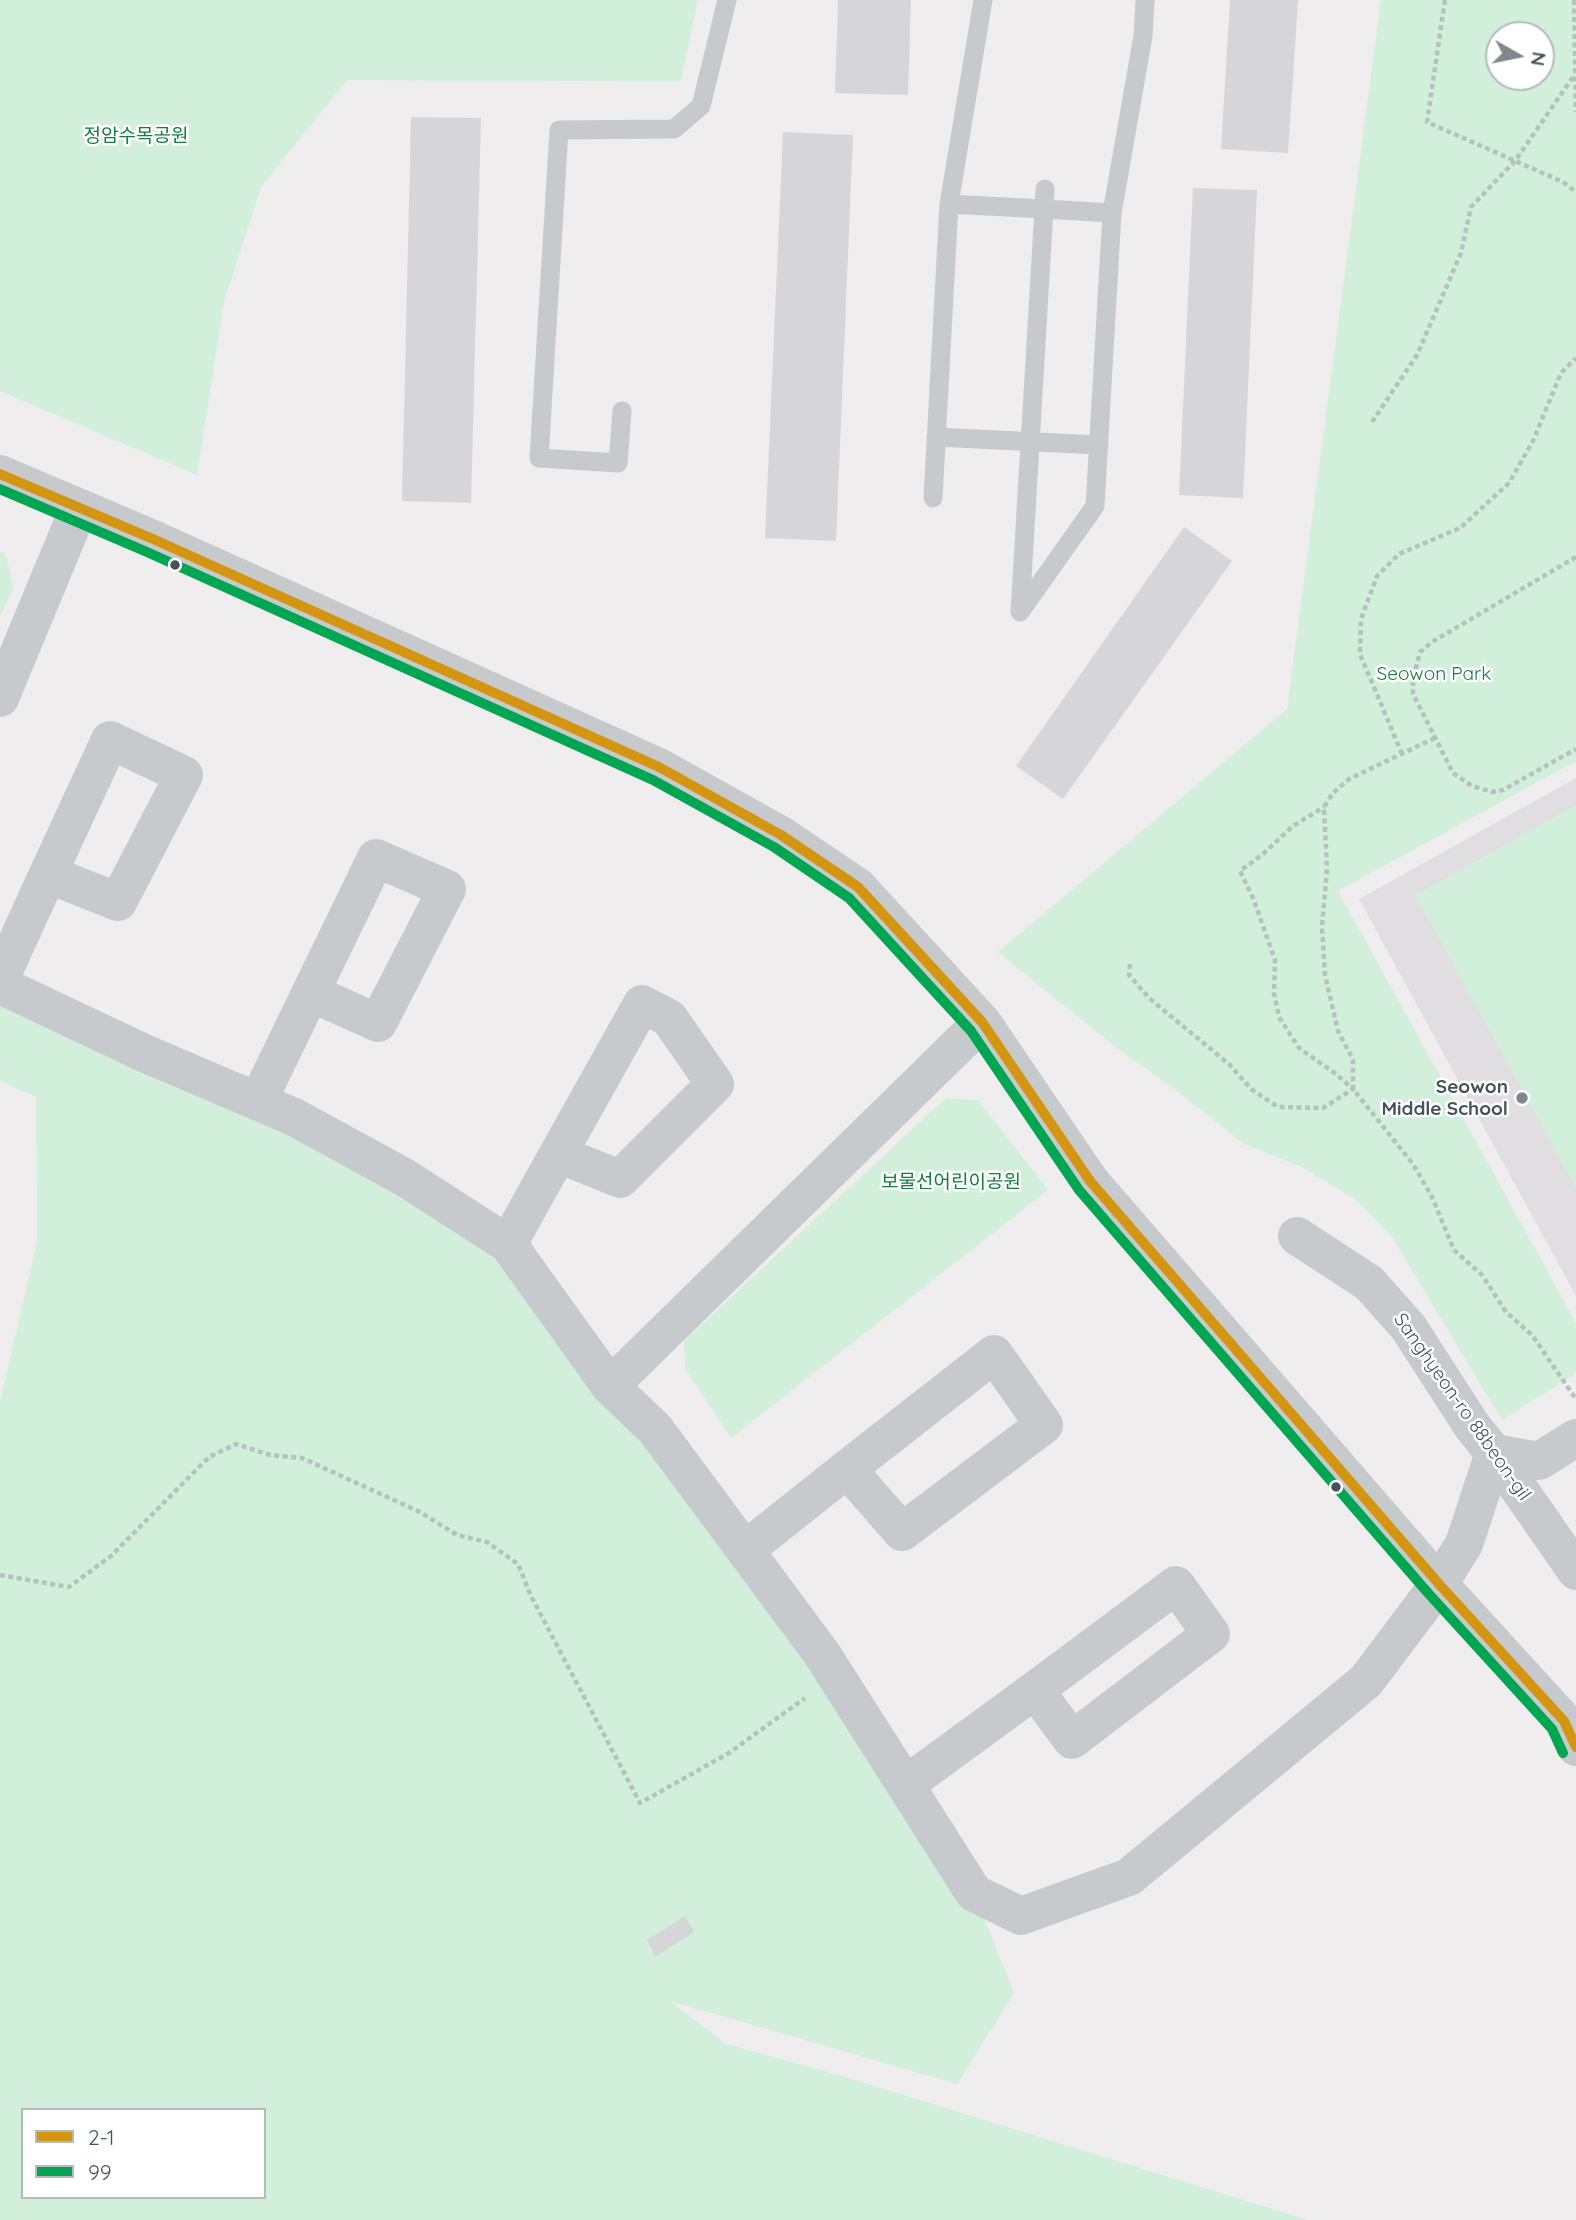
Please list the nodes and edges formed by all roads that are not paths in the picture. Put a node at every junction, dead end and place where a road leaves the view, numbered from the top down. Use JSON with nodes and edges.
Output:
{"nodes":[{"id":1,"x":727,"y":0,"type":"edge"},
{"id":2,"x":983,"y":0,"type":"edge"},
{"id":3,"x":1145,"y":0,"type":"edge"},
{"id":4,"x":1045,"y":189,"type":"dead end"},
{"id":5,"x":949,"y":204,"type":"junction"},
{"id":6,"x":1044,"y":209,"type":"junction"},
{"id":7,"x":1112,"y":213,"type":"junction"},
{"id":8,"x":622,"y":411,"type":"dead end"},
{"id":9,"x":936,"y":437,"type":"junction"},
{"id":10,"x":1030,"y":441,"type":"junction"},
{"id":11,"x":1099,"y":444,"type":"junction"},
{"id":12,"x":0,"y":474,"type":"edge"},
{"id":13,"x":933,"y":498,"type":"dead end"},
{"id":14,"x":79,"y":508,"type":"junction"},
{"id":15,"x":0,"y":698,"type":"edge"},
{"id":16,"x":48,"y":874,"type":"dead end"},
{"id":17,"x":0,"y":979,"type":"edge"},
{"id":18,"x":0,"y":985,"type":"edge"},
{"id":19,"x":311,"y":993,"type":"dead end"},
{"id":20,"x":982,"y":1021,"type":"junction"},
{"id":21,"x":258,"y":1101,"type":"junction"},
{"id":22,"x":558,"y":1154,"type":"dead end"},
{"id":23,"x":1297,"y":1236,"type":"dead end"},
{"id":24,"x":508,"y":1244,"type":"junction"},
{"id":25,"x":610,"y":1386,"type":"junction"},
{"id":26,"x":1576,"y":1438,"type":"edge"},
{"id":27,"x":1494,"y":1453,"type":"junction"},
{"id":28,"x":848,"y":1469,"type":"junction"},
{"id":29,"x":745,"y":1550,"type":"junction"},
{"id":30,"x":1576,"y":1571,"type":"edge"},
{"id":31,"x":1438,"y":1584,"type":"junction"},
{"id":32,"x":1035,"y":1690,"type":"dead end"},
{"id":33,"x":1576,"y":1747,"type":"edge"},
{"id":34,"x":905,"y":1786,"type":"junction"}],
"edges":[{"from":1,"to":8,"type":"lane"},
{"from":2,"to":5,"type":"lane"},
{"from":3,"to":7,"type":"lane"},
{"from":4,"to":6,"type":"lane"},
{"from":5,"to":6,"type":"lane"},
{"from":5,"to":9,"type":"lane"},
{"from":6,"to":7,"type":"lane"},
{"from":6,"to":10,"type":"lane"},
{"from":7,"to":11,"type":"lane"},
{"from":9,"to":10,"type":"lane"},
{"from":9,"to":13,"type":"lane"},
{"from":10,"to":11,"type":"lane"},
{"from":10,"to":11,"type":"lane"},
{"from":12,"to":14,"type":"street"},
{"from":14,"to":15,"type":"street"},
{"from":14,"to":20,"type":"street"},
{"from":16,"to":17,"type":"street"},
{"from":18,"to":21,"type":"street"},
{"from":19,"to":21,"type":"street"},
{"from":20,"to":25,"type":"street"},
{"from":20,"to":31,"type":"street"},
{"from":21,"to":24,"type":"street"},
{"from":22,"to":24,"type":"street"},
{"from":23,"to":27,"type":"street","name":"Sanghyeon-ro 88beon-gil"},
{"from":24,"to":25,"type":"street"},
{"from":25,"to":29,"type":"street"},
{"from":26,"to":27,"type":"street"},
{"from":27,"to":30,"type":"street","name":"Sanghyeon-ro 88beon-gil"},
{"from":27,"to":31,"type":"street"},
{"from":28,"to":28,"type":"street"},
{"from":28,"to":29,"type":"street"},
{"from":29,"to":34,"type":"street"},
{"from":31,"to":33,"type":"street"},
{"from":31,"to":34,"type":"street"},
{"from":32,"to":34,"type":"street"}]}
